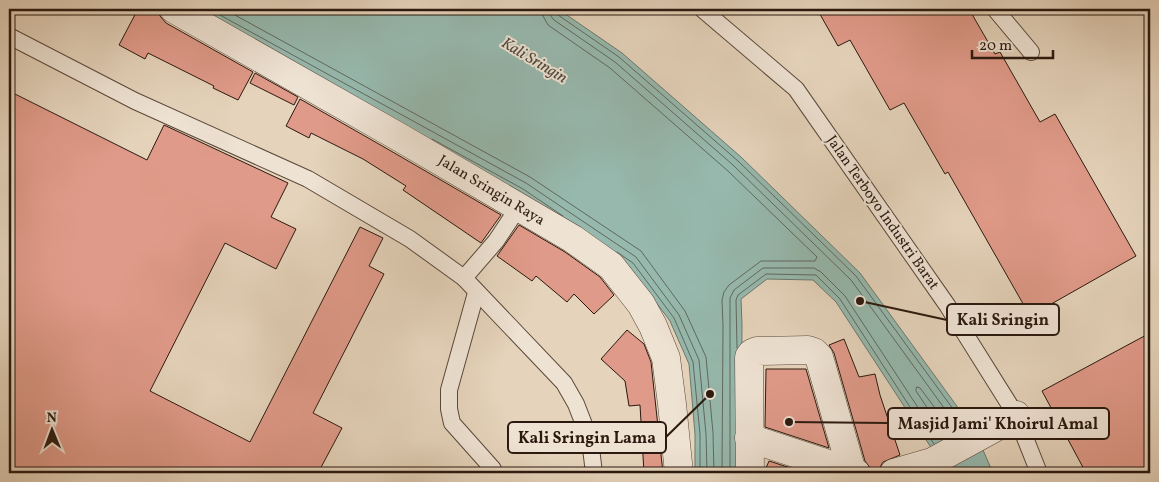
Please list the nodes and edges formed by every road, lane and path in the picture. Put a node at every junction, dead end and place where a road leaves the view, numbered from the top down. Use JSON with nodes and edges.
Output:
{"nodes":[{"id":1,"x":174,"y":9,"type":"edge"},
{"id":2,"x":702,"y":9,"type":"edge"},
{"id":3,"x":995,"y":9,"type":"edge"},
{"id":4,"x":9,"y":36,"type":"edge"},
{"id":5,"x":1031,"y":52,"type":"dead end"},
{"id":6,"x":518,"y":208,"type":"junction"},
{"id":7,"x":464,"y":278,"type":"junction"},
{"id":8,"x":476,"y":293,"type":"junction"},
{"id":9,"x":1008,"y":420,"type":"junction"},
{"id":10,"x":749,"y":438,"type":"junction"},
{"id":11,"x":930,"y":466,"type":"edge"},
{"id":12,"x":493,"y":469,"type":"dead end"},
{"id":13,"x":594,"y":473,"type":"edge"},
{"id":14,"x":678,"y":473,"type":"edge"},
{"id":15,"x":750,"y":473,"type":"edge"},
{"id":16,"x":854,"y":473,"type":"edge"},
{"id":17,"x":894,"y":473,"type":"edge"},
{"id":18,"x":1039,"y":473,"type":"edge"}],
"edges":[{"from":1,"to":6,"type":"street","name":"Jalan Sringin Raya"},
{"from":2,"to":9,"type":"lane","name":"Jalan Terboyo Industri Barat"},
{"from":3,"to":5,"type":"lane"},
{"from":4,"to":7,"type":"lane"},
{"from":6,"to":7,"type":"lane"},
{"from":6,"to":14,"type":"street","name":"Jalan Sringin Raya"},
{"from":7,"to":8,"type":"lane"},
{"from":8,"to":12,"type":"lane"},
{"from":8,"to":13,"type":"lane"},
{"from":9,"to":11,"type":"street"},
{"from":9,"to":18,"type":"lane","name":"Jalan Terboyo Industri Barat"},
{"from":10,"to":15,"type":"street"},
{"from":10,"to":16,"type":"street"},
{"from":10,"to":16,"type":"street"},
{"from":11,"to":17,"type":"street"}]}
